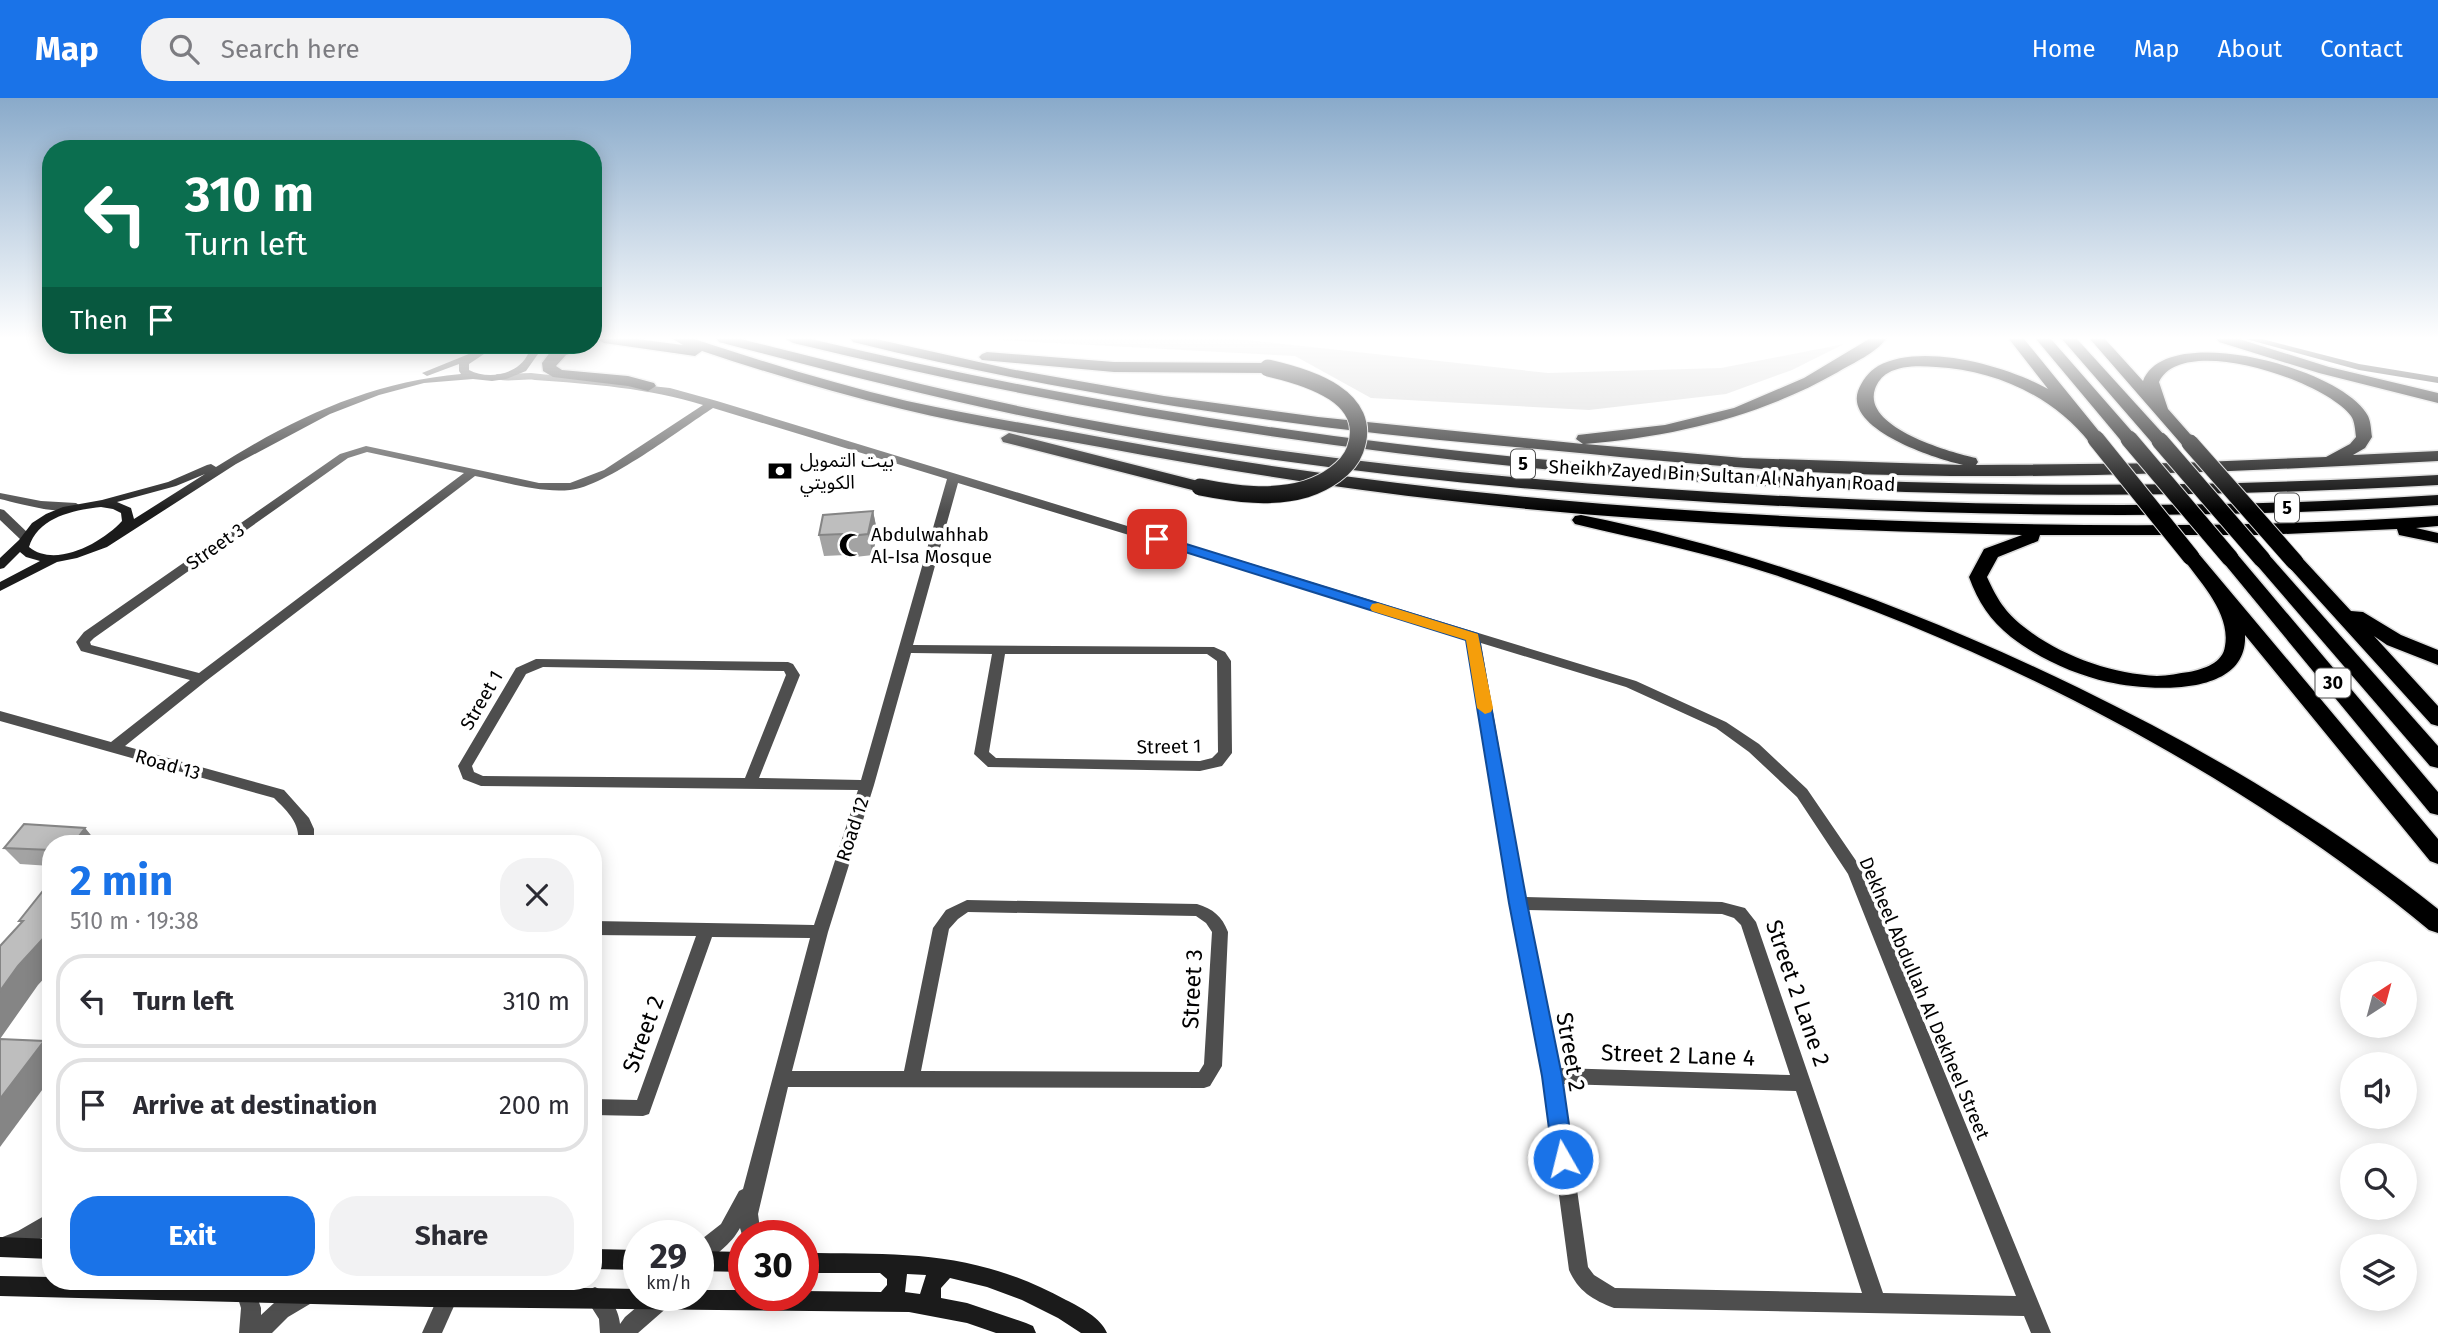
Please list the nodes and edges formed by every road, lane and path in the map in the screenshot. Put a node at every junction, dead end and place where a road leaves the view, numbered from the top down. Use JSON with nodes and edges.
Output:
{"nodes":[{"id":1,"x":347,"y":397,"type":"edge"},
{"id":2,"x":367,"y":397,"type":"edge"},
{"id":3,"x":689,"y":397,"type":"edge"},
{"id":4,"x":879,"y":397,"type":"edge"},
{"id":5,"x":956,"y":397,"type":"edge"},
{"id":6,"x":1051,"y":397,"type":"edge"},
{"id":7,"x":1133,"y":397,"type":"edge"},
{"id":8,"x":1340,"y":397,"type":"edge"},
{"id":9,"x":1778,"y":397,"type":"edge"},
{"id":10,"x":1866,"y":397,"type":"edge"},
{"id":11,"x":2047,"y":397,"type":"edge"},
{"id":12,"x":2062,"y":397,"type":"edge"},
{"id":13,"x":2093,"y":397,"type":"edge"},
{"id":14,"x":2120,"y":397,"type":"edge"},
{"id":15,"x":2148,"y":397,"type":"edge"},
{"id":16,"x":2156,"y":397,"type":"edge"},
{"id":17,"x":2338,"y":397,"type":"edge"},
{"id":18,"x":713,"y":403,"type":"junction"},
{"id":19,"x":934,"y":412,"type":"junction"},
{"id":20,"x":2162,"y":413,"type":"junction"},
{"id":21,"x":2081,"y":420,"type":"junction"},
{"id":22,"x":1503,"y":440,"type":"junction"},
{"id":23,"x":1149,"y":451,"type":"junction"},
{"id":24,"x":2438,"y":456,"type":"edge"},
{"id":25,"x":2322,"y":462,"type":"junction"},
{"id":26,"x":1888,"y":469,"type":"junction"},
{"id":27,"x":1398,"y":471,"type":"junction"},
{"id":28,"x":2031,"y":471,"type":"junction"},
{"id":29,"x":473,"y":472,"type":"junction"},
{"id":30,"x":954,"y":475,"type":"junction"},
{"id":31,"x":1654,"y":475,"type":"junction"},
{"id":32,"x":2438,"y":480,"type":"edge"},
{"id":33,"x":0,"y":496,"type":"edge"},
{"id":34,"x":1448,"y":496,"type":"junction"},
{"id":35,"x":2438,"y":500,"type":"edge"},
{"id":36,"x":93,"y":504,"type":"junction"},
{"id":37,"x":76,"y":507,"type":"junction"},
{"id":38,"x":0,"y":513,"type":"edge"},
{"id":39,"x":2438,"y":521,"type":"edge"},
{"id":40,"x":2344,"y":526,"type":"junction"},
{"id":41,"x":2074,"y":531,"type":"junction"},
{"id":42,"x":115,"y":536,"type":"junction"},
{"id":43,"x":2438,"y":538,"type":"edge"},
{"id":44,"x":24,"y":540,"type":"junction"},
{"id":45,"x":69,"y":556,"type":"junction"},
{"id":46,"x":0,"y":565,"type":"edge"},
{"id":47,"x":2210,"y":580,"type":"junction"},
{"id":48,"x":0,"y":587,"type":"edge"},
{"id":49,"x":2320,"y":591,"type":"junction"},
{"id":50,"x":2322,"y":624,"type":"junction"},
{"id":51,"x":1473,"y":637,"type":"junction"},
{"id":52,"x":2295,"y":638,"type":"junction"},
{"id":53,"x":904,"y":649,"type":"junction"},
{"id":54,"x":999,"y":649,"type":"junction"},
{"id":55,"x":2438,"y":658,"type":"edge"},
{"id":56,"x":201,"y":678,"type":"junction"},
{"id":57,"x":0,"y":716,"type":"edge"},
{"id":58,"x":2438,"y":719,"type":"edge"},
{"id":59,"x":2438,"y":739,"type":"edge"},
{"id":60,"x":113,"y":748,"type":"junction"},
{"id":61,"x":2438,"y":760,"type":"edge"},
{"id":62,"x":750,"y":783,"type":"junction"},
{"id":63,"x":867,"y":785,"type":"junction"},
{"id":64,"x":2438,"y":807,"type":"edge"},
{"id":65,"x":307,"y":835,"type":"edge"},
{"id":66,"x":2438,"y":846,"type":"edge"},
{"id":67,"x":2438,"y":855,"type":"edge"},
{"id":68,"x":1518,"y":903,"type":"junction"},
{"id":69,"x":2438,"y":923,"type":"edge"},
{"id":70,"x":602,"y":928,"type":"edge"},
{"id":71,"x":706,"y":930,"type":"junction"},
{"id":72,"x":820,"y":932,"type":"junction"},
{"id":73,"x":1552,"y":1076,"type":"junction"},
{"id":74,"x":780,"y":1079,"type":"junction"},
{"id":75,"x":911,"y":1079,"type":"junction"},
{"id":76,"x":1803,"y":1083,"type":"junction"},
{"id":77,"x":602,"y":1107,"type":"edge"},
{"id":78,"x":754,"y":1184,"type":"junction"},
{"id":79,"x":749,"y":1220,"type":"edge"},
{"id":80,"x":42,"y":1227,"type":"edge"},
{"id":81,"x":714,"y":1242,"type":"edge"},
{"id":82,"x":1,"y":1247,"type":"edge"},
{"id":83,"x":42,"y":1249,"type":"edge"},
{"id":84,"x":602,"y":1259,"type":"edge"},
{"id":85,"x":623,"y":1260,"type":"edge"},
{"id":86,"x":819,"y":1263,"type":"edge"},
{"id":87,"x":887,"y":1265,"type":"junction"},
{"id":88,"x":949,"y":1269,"type":"junction"},
{"id":89,"x":0,"y":1286,"type":"edge"},
{"id":90,"x":42,"y":1287,"type":"edge"},
{"id":91,"x":164,"y":1290,"type":"edge"},
{"id":92,"x":480,"y":1290,"type":"edge"},
{"id":93,"x":499,"y":1290,"type":"edge"},
{"id":94,"x":246,"y":1292,"type":"junction"},
{"id":95,"x":308,"y":1294,"type":"junction"},
{"id":96,"x":448,"y":1297,"type":"junction"},
{"id":97,"x":595,"y":1297,"type":"junction"},
{"id":98,"x":623,"y":1297,"type":"edge"},
{"id":99,"x":714,"y":1299,"type":"edge"},
{"id":100,"x":885,"y":1301,"type":"junction"},
{"id":101,"x":1877,"y":1303,"type":"junction"},
{"id":102,"x":933,"y":1306,"type":"junction"},
{"id":103,"x":2030,"y":1306,"type":"junction"},
{"id":104,"x":648,"y":1311,"type":"edge"},
{"id":105,"x":249,"y":1333,"type":"edge"},
{"id":106,"x":257,"y":1333,"type":"edge"},
{"id":107,"x":432,"y":1333,"type":"edge"},
{"id":108,"x":610,"y":1333,"type":"edge"},
{"id":109,"x":626,"y":1333,"type":"edge"},
{"id":110,"x":1026,"y":1333,"type":"edge"},
{"id":111,"x":1097,"y":1333,"type":"edge"},
{"id":112,"x":2041,"y":1333,"type":"edge"}],
"edges":[{"from":1,"to":36,"type":"street"},
{"from":2,"to":42,"type":"street"},
{"from":3,"to":18,"type":"street","name":"Dekheel Abdullah Al Dekheel Street"},
{"from":4,"to":19,"type":"highway"},
{"from":5,"to":27,"type":"highway","name":"Sheikh Zayed Bin Sultan Al Nahyan Road","number":"5"},
{"from":6,"to":31,"type":"highway","name":"Sheikh Zayed Bin Sultan Al Nahyan Road","number":"5"},
{"from":7,"to":22,"type":"highway"},
{"from":8,"to":19,"type":"highway","bridge":true},
{"from":9,"to":22,"type":"highway"},
{"from":10,"to":28,"type":"highway"},
{"from":11,"to":21,"type":"highway"},
{"from":12,"to":21,"type":"highway"},
{"from":13,"to":52,"type":"highway","number":"30","bridge":true},
{"from":14,"to":50,"type":"highway","number":"30","bridge":true},
{"from":15,"to":20,"type":"highway"},
{"from":16,"to":20,"type":"highway"},
{"from":17,"to":25,"type":"highway"},
{"from":18,"to":29,"type":"street","name":"Street 3"},
{"from":18,"to":30,"type":"street","name":"Dekheel Abdullah Al Dekheel Street"},
{"from":19,"to":23,"type":"highway"},
{"from":20,"to":49,"type":"highway","bridge":true},
{"from":21,"to":47,"type":"highway","bridge":true},
{"from":22,"to":26,"type":"highway"},
{"from":23,"to":27,"type":"highway"},
{"from":23,"to":34,"type":"highway"},
{"from":24,"to":25,"type":"highway"},
{"from":25,"to":28,"type":"highway"},
{"from":26,"to":28,"type":"highway"},
{"from":26,"to":31,"type":"highway"},
{"from":27,"to":35,"type":"highway","name":"Sheikh Zayed Bin Sultan Al Nahyan Road","number":"5"},
{"from":29,"to":56,"type":"street"},
{"from":29,"to":56,"type":"street","name":"Street 3"},
{"from":30,"to":51,"type":"street","name":"Dekheel Abdullah Al Dekheel Street"},
{"from":30,"to":53,"type":"street","name":"Road 12"},
{"from":31,"to":32,"type":"highway","name":"Sheikh Zayed Bin Sultan Al Nahyan Road","number":"5"},
{"from":33,"to":37,"type":"street"},
{"from":34,"to":41,"type":"highway"},
{"from":34,"to":69,"type":"highway"},
{"from":36,"to":37,"type":"street"},
{"from":36,"to":42,"type":"street"},
{"from":37,"to":44,"type":"street"},
{"from":38,"to":44,"type":"street"},
{"from":39,"to":40,"type":"highway"},
{"from":40,"to":41,"type":"highway"},
{"from":40,"to":43,"type":"highway"},
{"from":41,"to":47,"type":"highway"},
{"from":42,"to":45,"type":"street"},
{"from":44,"to":45,"type":"street"},
{"from":44,"to":46,"type":"street"},
{"from":45,"to":48,"type":"street"},
{"from":47,"to":67,"type":"highway"},
{"from":49,"to":55,"type":"highway"},
{"from":49,"to":58,"type":"highway"},
{"from":50,"to":59,"type":"highway"},
{"from":50,"to":61,"type":"highway","number":"30"},
{"from":51,"to":68,"type":"street","name":"Street 2"},
{"from":51,"to":103,"type":"street","name":"Dekheel Abdullah Al Dekheel Street"},
{"from":52,"to":64,"type":"highway","number":"30"},
{"from":52,"to":66,"type":"highway"},
{"from":53,"to":54,"type":"street","name":"Street 1"},
{"from":53,"to":63,"type":"street","name":"Road 12"},
{"from":54,"to":54,"type":"street","name":"Street 1"},
{"from":56,"to":60,"type":"street"},
{"from":57,"to":60,"type":"street","name":"Road 13"},
{"from":60,"to":65,"type":"street","name":"Road 13"},
{"from":62,"to":62,"type":"street","name":"Street 1"},
{"from":62,"to":63,"type":"street","name":"Street 1"},
{"from":63,"to":72,"type":"street","name":"Road 12"},
{"from":68,"to":73,"type":"street","name":"Street 2"},
{"from":68,"to":76,"type":"street","name":"Street 2 Lane 2"},
{"from":70,"to":71,"type":"street"},
{"from":71,"to":72,"type":"street"},
{"from":71,"to":77,"type":"street","name":"Street 2"},
{"from":72,"to":74,"type":"street","name":"Road 12"},
{"from":73,"to":76,"type":"street","name":"Street 2 Lane 4"},
{"from":73,"to":101,"type":"street","name":"Street 2"},
{"from":74,"to":75,"type":"street","name":"Street 3"},
{"from":74,"to":78,"type":"street","name":"Road 12"},
{"from":75,"to":75,"type":"street","name":"Street 3"},
{"from":76,"to":101,"type":"street","name":"Street 2 Lane 2"},
{"from":78,"to":79,"type":"street","name":"Road 12"},
{"from":78,"to":81,"type":"street","name":"Road 12"},
{"from":80,"to":82,"type":"street"},
{"from":82,"to":83,"type":"street"},
{"from":84,"to":85,"type":"street"},
{"from":86,"to":87,"type":"street"},
{"from":87,"to":88,"type":"street"},
{"from":87,"to":100,"type":"street"},
{"from":88,"to":102,"type":"street"},
{"from":88,"to":111,"type":"street"},
{"from":89,"to":90,"type":"street"},
{"from":91,"to":94,"type":"street"},
{"from":92,"to":96,"type":"street"},
{"from":93,"to":97,"type":"street"},
{"from":94,"to":95,"type":"street"},
{"from":94,"to":105,"type":"street"},
{"from":95,"to":96,"type":"street"},
{"from":95,"to":106,"type":"street"},
{"from":96,"to":107,"type":"street"},
{"from":97,"to":98,"type":"street"},
{"from":97,"to":108,"type":"street"},
{"from":99,"to":100,"type":"street"},
{"from":100,"to":102,"type":"street"},
{"from":101,"to":103,"type":"street","name":"Street 2"},
{"from":102,"to":110,"type":"street"},
{"from":103,"to":112,"type":"street","name":"Dekheel Abdullah Al Dekheel Street"},
{"from":104,"to":109,"type":"street"}]}
